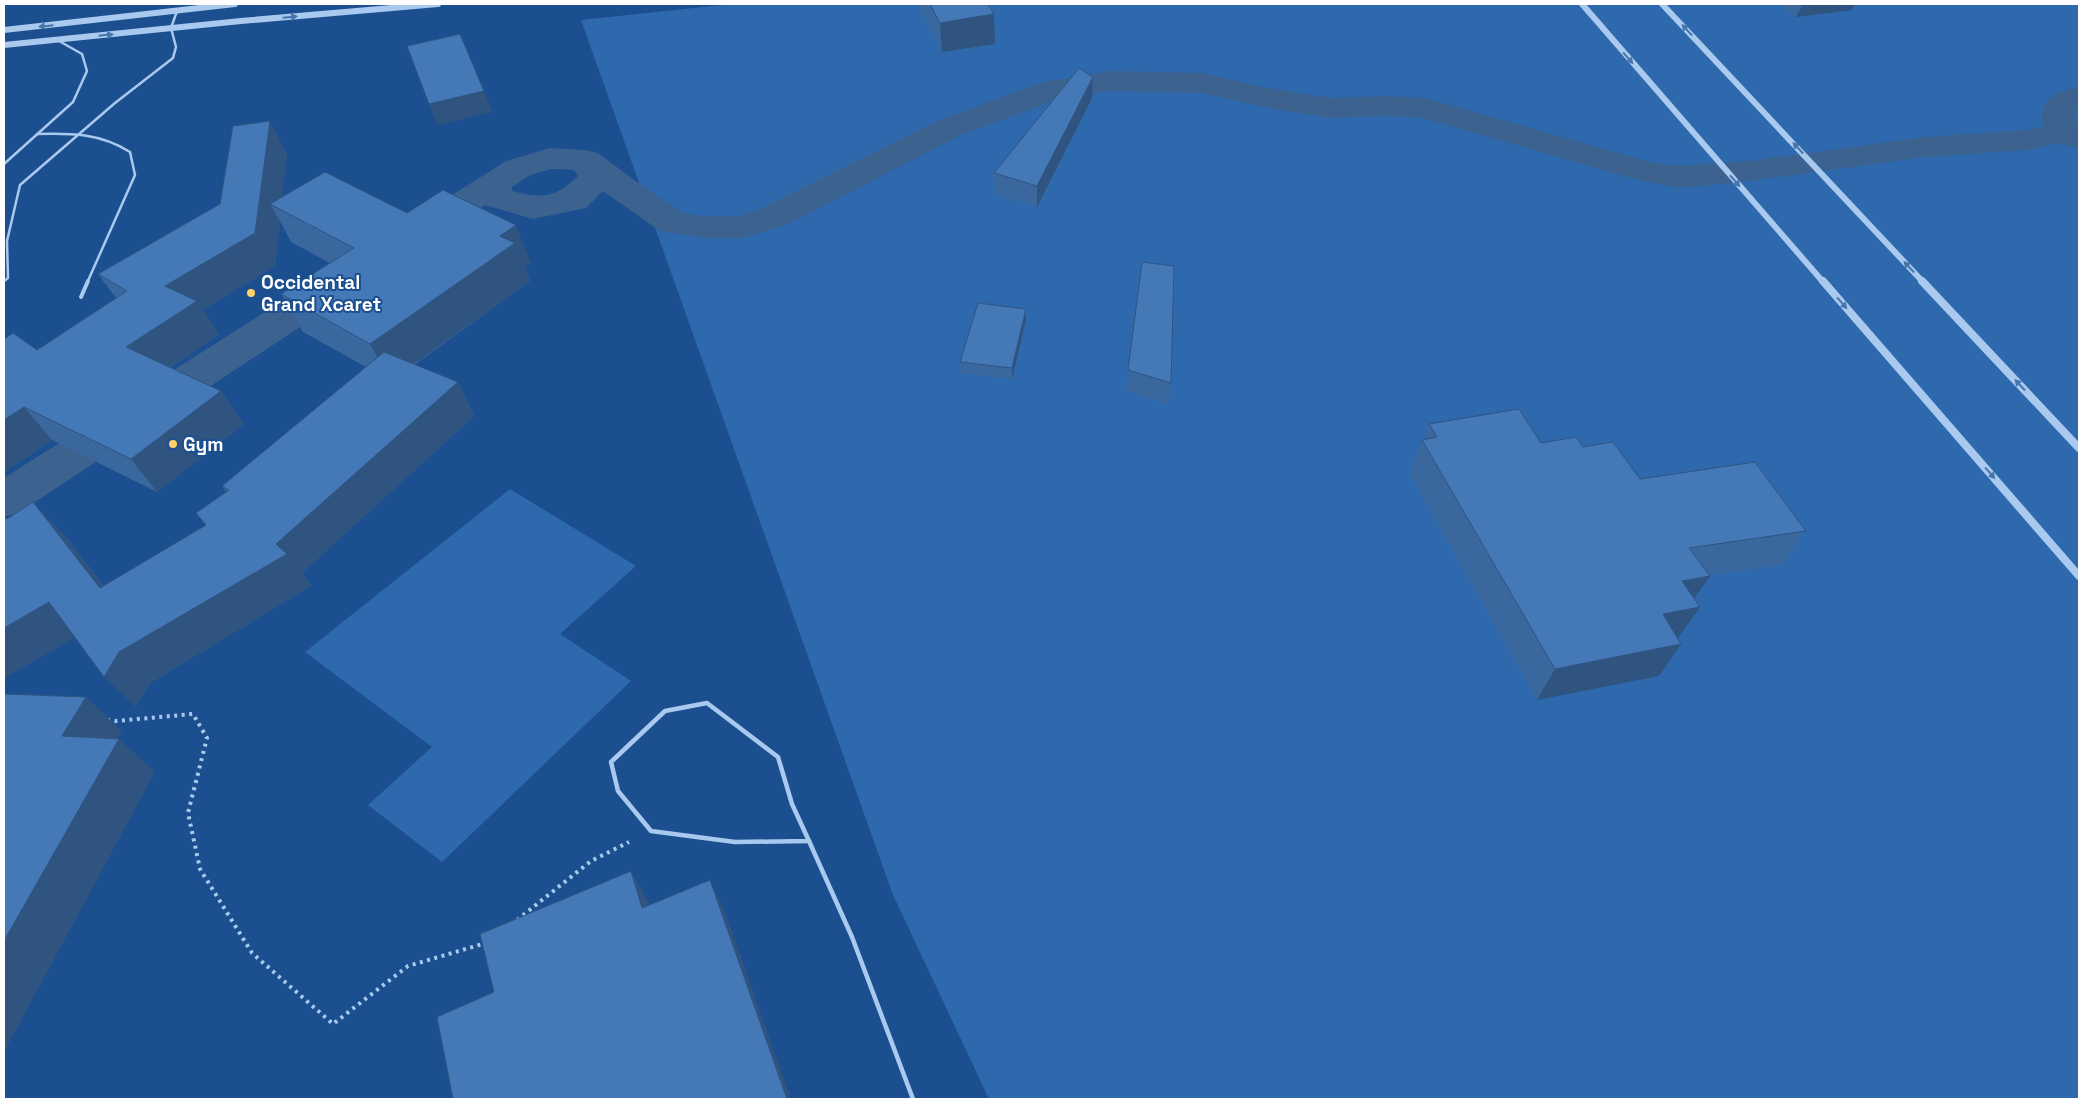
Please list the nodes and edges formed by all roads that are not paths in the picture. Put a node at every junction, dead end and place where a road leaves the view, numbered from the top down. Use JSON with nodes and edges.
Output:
{"nodes":[{"id":1,"x":235,"y":4,"type":"edge"},
{"id":2,"x":438,"y":4,"type":"edge"},
{"id":3,"x":1582,"y":4,"type":"edge"},
{"id":4,"x":1662,"y":4,"type":"edge"},
{"id":5,"x":177,"y":10,"type":"junction"},
{"id":6,"x":171,"y":28,"type":"junction"},
{"id":7,"x":4,"y":30,"type":"edge"},
{"id":8,"x":57,"y":40,"type":"junction"},
{"id":9,"x":4,"y":45,"type":"edge"},
{"id":10,"x":83,"y":132,"type":"junction"},
{"id":11,"x":37,"y":134,"type":"junction"},
{"id":12,"x":4,"y":164,"type":"edge"},
{"id":13,"x":4,"y":282,"type":"edge"},
{"id":14,"x":80,"y":297,"type":"dead end"},
{"id":15,"x":1958,"y":436,"type":"joint"},
{"id":16,"x":2079,"y":448,"type":"edge"},
{"id":17,"x":2079,"y":576,"type":"edge"},
{"id":18,"x":808,"y":841,"type":"junction"},
{"id":19,"x":913,"y":1099,"type":"edge"}],
"edges":[{"from":1,"to":5,"type":"street"},
{"from":6,"to":2,"type":"street","one_way":true},
{"from":3,"to":15,"type":"street","one_way":true},
{"from":16,"to":4,"type":"street","one_way":true},
{"from":5,"to":6,"type":"lane"},
{"from":5,"to":7,"type":"street","one_way":true},
{"from":8,"to":6,"type":"street","one_way":true},
{"from":6,"to":10,"type":"lane"},
{"from":8,"to":9,"type":"street"},
{"from":8,"to":11,"type":"lane"},
{"from":10,"to":11,"type":"lane"},
{"from":10,"to":13,"type":"lane"},
{"from":10,"to":14,"type":"lane"},
{"from":11,"to":12,"type":"lane"},
{"from":15,"to":17,"type":"street","one_way":true},
{"from":18,"to":18,"type":"lane"},
{"from":18,"to":19,"type":"lane"}]}
